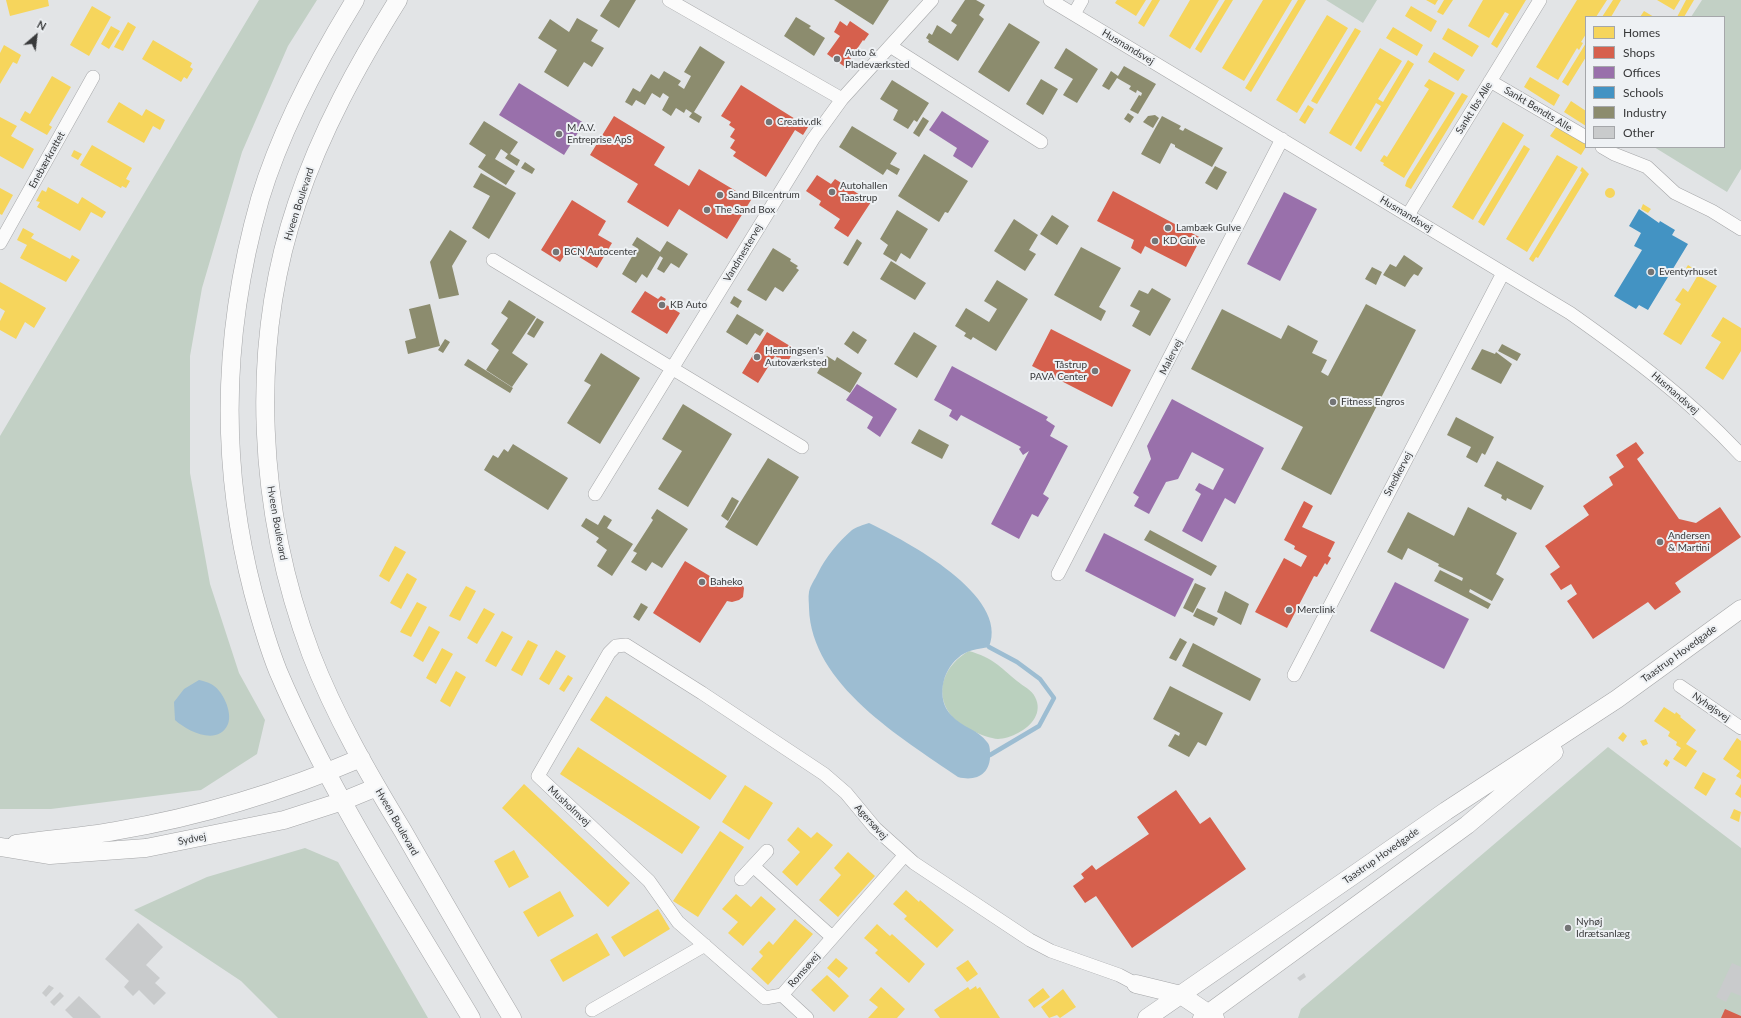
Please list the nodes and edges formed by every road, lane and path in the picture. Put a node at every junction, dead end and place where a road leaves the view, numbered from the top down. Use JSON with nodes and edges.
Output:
{"nodes":[{"id":1,"x":355,"y":0,"type":"edge"},
{"id":2,"x":398,"y":0,"type":"edge"},
{"id":3,"x":669,"y":0,"type":"edge"},
{"id":4,"x":932,"y":0,"type":"edge"},
{"id":5,"x":1050,"y":0,"type":"edge"},
{"id":6,"x":1082,"y":0,"type":"edge"},
{"id":7,"x":1540,"y":0,"type":"edge"},
{"id":8,"x":1074,"y":14,"type":"junction"},
{"id":9,"x":890,"y":46,"type":"junction"},
{"id":10,"x":93,"y":77,"type":"dead end"},
{"id":11,"x":1490,"y":81,"type":"junction"},
{"id":12,"x":842,"y":99,"type":"junction"},
{"id":13,"x":1585,"y":136,"type":"edge"},
{"id":14,"x":1282,"y":139,"type":"junction"},
{"id":15,"x":1041,"y":142,"type":"dead end"},
{"id":16,"x":1604,"y":148,"type":"edge"},
{"id":17,"x":1408,"y":215,"type":"junction"},
{"id":18,"x":1741,"y":229,"type":"edge"},
{"id":19,"x":0,"y":244,"type":"edge"},
{"id":20,"x":493,"y":260,"type":"dead end"},
{"id":21,"x":1503,"y":273,"type":"junction"},
{"id":22,"x":672,"y":369,"type":"junction"},
{"id":23,"x":802,"y":447,"type":"dead end"},
{"id":24,"x":1741,"y":455,"type":"edge"},
{"id":25,"x":595,"y":494,"type":"dead end"},
{"id":26,"x":1058,"y":574,"type":"dead end"},
{"id":27,"x":1741,"y":609,"type":"edge"},
{"id":28,"x":616,"y":646,"type":"joint"},
{"id":29,"x":1294,"y":675,"type":"dead end"},
{"id":30,"x":1680,"y":686,"type":"dead end"},
{"id":31,"x":1617,"y":699,"type":"junction"},
{"id":32,"x":1741,"y":728,"type":"edge"},
{"id":33,"x":361,"y":758,"type":"junction"},
{"id":34,"x":328,"y":772,"type":"junction"},
{"id":35,"x":377,"y":787,"type":"junction"},
{"id":36,"x":343,"y":801,"type":"junction"},
{"id":37,"x":1,"y":847,"type":"edge"},
{"id":38,"x":767,"y":851,"type":"dead end"},
{"id":39,"x":904,"y":856,"type":"junction"},
{"id":40,"x":753,"y":866,"type":"junction"},
{"id":41,"x":741,"y":879,"type":"dead end"},
{"id":42,"x":832,"y":937,"type":"junction"},
{"id":43,"x":705,"y":945,"type":"junction"},
{"id":44,"x":1136,"y":984,"type":"junction"},
{"id":45,"x":1181,"y":994,"type":"junction"},
{"id":46,"x":782,"y":995,"type":"junction"},
{"id":47,"x":592,"y":1010,"type":"dead end"},
{"id":48,"x":1158,"y":1015,"type":"edge"},
{"id":49,"x":1208,"y":1017,"type":"edge"},
{"id":50,"x":471,"y":1018,"type":"edge"},
{"id":51,"x":512,"y":1018,"type":"edge"},
{"id":52,"x":807,"y":1018,"type":"edge"}],
"edges":[{"from":1,"to":34,"type":"street"},
{"from":2,"to":33,"type":"street","name":"Hveen Boulevard"},
{"from":3,"to":12,"type":"street"},
{"from":4,"to":9,"type":"street","name":"Vandmestervej"},
{"from":5,"to":8,"type":"street","name":"Husmandsvej"},
{"from":6,"to":8,"type":"street"},
{"from":7,"to":11,"type":"street","name":"Sankt Ibs Alle"},
{"from":8,"to":14,"type":"street","name":"Husmandsvej"},
{"from":9,"to":12,"type":"street","name":"Vandmestervej"},
{"from":9,"to":15,"type":"street"},
{"from":10,"to":19,"type":"street","name":"Enebærkrattet"},
{"from":11,"to":13,"type":"street","name":"Sankt Bendts Alle"},
{"from":11,"to":17,"type":"street","name":"Sankt Ibs Alle"},
{"from":12,"to":22,"type":"street","name":"Vandmestervej"},
{"from":14,"to":17,"type":"street","name":"Husmandsvej"},
{"from":14,"to":26,"type":"street","name":"Malervej"},
{"from":16,"to":18,"type":"street"},
{"from":17,"to":21,"type":"street","name":"Husmandsvej"},
{"from":20,"to":22,"type":"street"},
{"from":21,"to":24,"type":"street","name":"Husmandsvej"},
{"from":21,"to":29,"type":"street","name":"Snedkervej"},
{"from":22,"to":23,"type":"street"},
{"from":22,"to":25,"type":"street","name":"Vandmestervej"},
{"from":27,"to":31,"type":"street","name":"Taastrup Hovedgade"},
{"from":28,"to":39,"type":"street","name":"Agersøvej"},
{"from":28,"to":43,"type":"street","name":"Musholmvej"},
{"from":30,"to":32,"type":"street","name":"Nyhøjsvej"},
{"from":31,"to":45,"type":"street","name":"Taastrup Hovedgade"},
{"from":31,"to":49,"type":"street","name":"Taastrup Hovedgade"},
{"from":33,"to":34,"type":"street","name":"Sydvej"},
{"from":33,"to":35,"type":"street","name":"Hveen Boulevard"},
{"from":34,"to":36,"type":"street"},
{"from":34,"to":37,"type":"street","name":"Sydvej"},
{"from":35,"to":36,"type":"street","name":"Sydvej"},
{"from":35,"to":51,"type":"street","name":"Hveen Boulevard"},
{"from":36,"to":37,"type":"street","name":"Sydvej"},
{"from":36,"to":50,"type":"street"},
{"from":38,"to":40,"type":"street"},
{"from":39,"to":42,"type":"street","name":"Romsøvej"},
{"from":39,"to":44,"type":"street","name":"Agersøvej"},
{"from":40,"to":41,"type":"street"},
{"from":40,"to":42,"type":"street"},
{"from":42,"to":46,"type":"street","name":"Romsøvej"},
{"from":43,"to":46,"type":"street","name":"Musholmvej"},
{"from":43,"to":47,"type":"street"},
{"from":44,"to":45,"type":"street"},
{"from":44,"to":48,"type":"street"},
{"from":45,"to":48,"type":"street","name":"Taastrup Hovedgade"},
{"from":45,"to":49,"type":"street"},
{"from":46,"to":52,"type":"street","name":"Romsøvej"}]}
